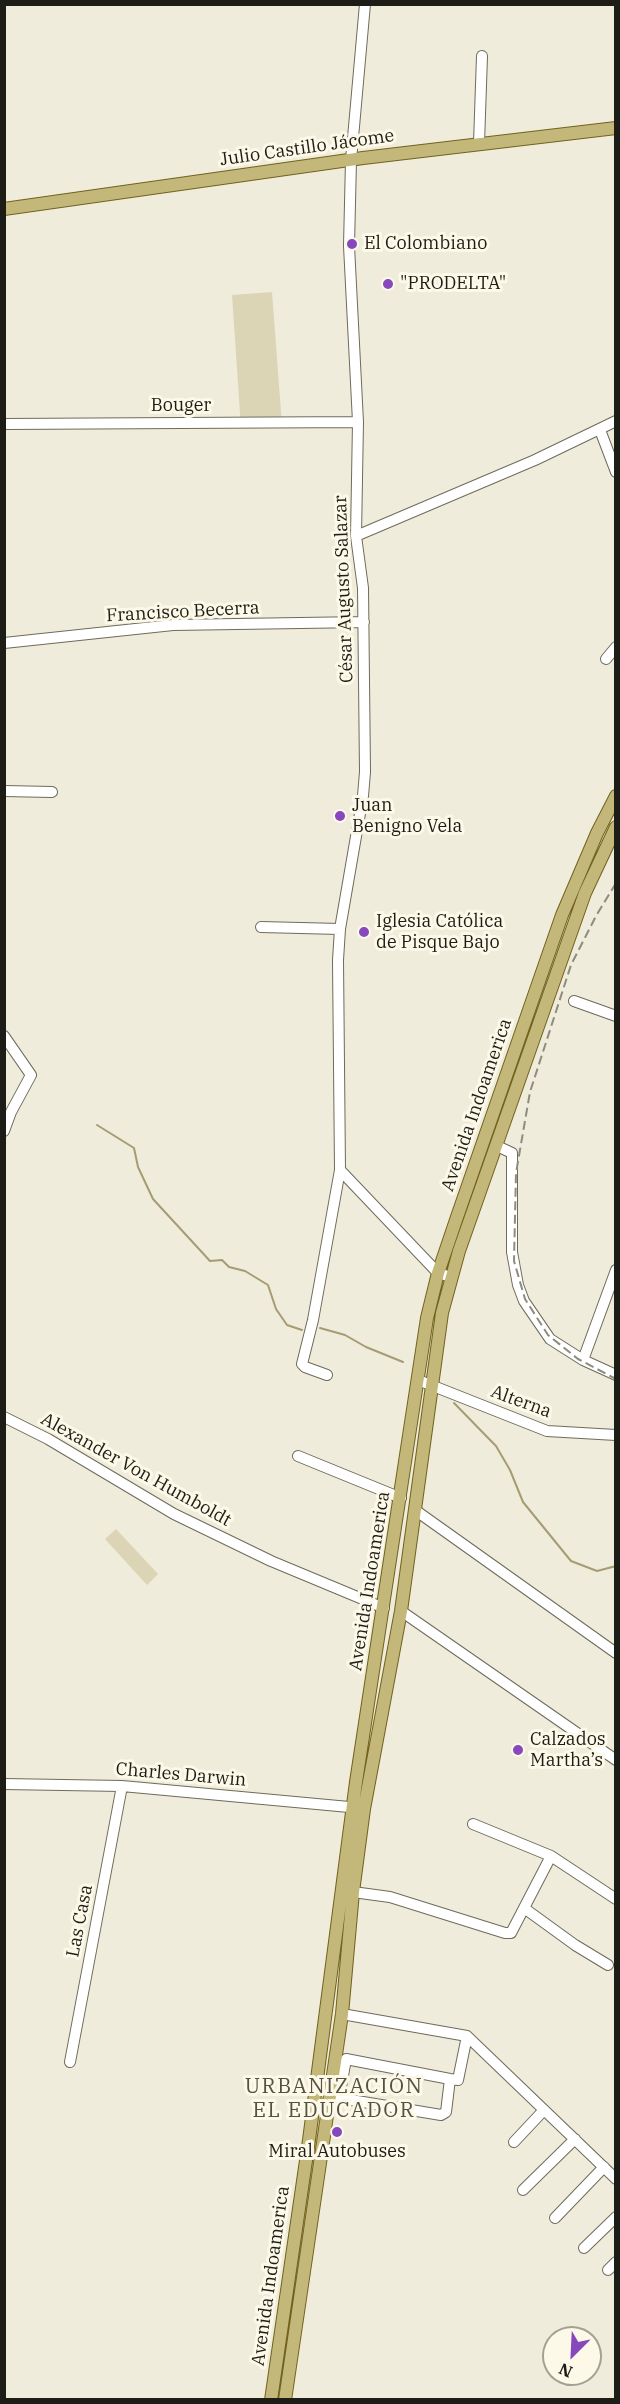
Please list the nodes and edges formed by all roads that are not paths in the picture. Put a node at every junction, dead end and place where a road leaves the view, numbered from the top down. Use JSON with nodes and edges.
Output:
{"nodes":[{"id":1,"x":365,"y":4,"type":"edge"},
{"id":2,"x":482,"y":56,"type":"dead end"},
{"id":3,"x":615,"y":128,"type":"edge"},
{"id":4,"x":479,"y":143,"type":"junction"},
{"id":5,"x":351,"y":160,"type":"junction"},
{"id":6,"x":4,"y":209,"type":"edge"},
{"id":7,"x":615,"y":421,"type":"edge"},
{"id":8,"x":358,"y":422,"type":"junction"},
{"id":9,"x":4,"y":424,"type":"edge"},
{"id":10,"x":600,"y":430,"type":"junction"},
{"id":11,"x":615,"y":472,"type":"edge"},
{"id":12,"x":356,"y":536,"type":"junction"},
{"id":13,"x":364,"y":622,"type":"junction"},
{"id":14,"x":4,"y":643,"type":"edge"},
{"id":15,"x":615,"y":647,"type":"edge"},
{"id":16,"x":606,"y":659,"type":"dead end"},
{"id":17,"x":4,"y":791,"type":"edge"},
{"id":18,"x":52,"y":792,"type":"dead end"},
{"id":19,"x":615,"y":796,"type":"edge"},
{"id":20,"x":615,"y":826,"type":"edge"},
{"id":21,"x":261,"y":927,"type":"dead end"},
{"id":22,"x":340,"y":929,"type":"junction"},
{"id":23,"x":574,"y":1001,"type":"dead end"},
{"id":24,"x":615,"y":1016,"type":"edge"},
{"id":25,"x":4,"y":1035,"type":"edge"},
{"id":26,"x":4,"y":1131,"type":"edge"},
{"id":27,"x":497,"y":1146,"type":"junction"},
{"id":28,"x":340,"y":1170,"type":"junction"},
{"id":29,"x":461,"y":1205,"type":"junction"},
{"id":30,"x":474,"y":1210,"type":"junction"},
{"id":31,"x":615,"y":1270,"type":"edge"},
{"id":32,"x":445,"y":1275,"type":"junction"},
{"id":33,"x":583,"y":1360,"type":"junction"},
{"id":34,"x":327,"y":1375,"type":"dead end"},
{"id":35,"x":615,"y":1375,"type":"edge"},
{"id":36,"x":418,"y":1380,"type":"junction"},
{"id":37,"x":432,"y":1384,"type":"junction"},
{"id":38,"x":4,"y":1417,"type":"edge"},
{"id":39,"x":615,"y":1436,"type":"edge"},
{"id":40,"x":298,"y":1456,"type":"dead end"},
{"id":41,"x":401,"y":1498,"type":"junction"},
{"id":42,"x":415,"y":1510,"type":"junction"},
{"id":43,"x":384,"y":1608,"type":"junction"},
{"id":44,"x":401,"y":1611,"type":"junction"},
{"id":45,"x":615,"y":1653,"type":"edge"},
{"id":46,"x":615,"y":1760,"type":"edge"},
{"id":47,"x":4,"y":1784,"type":"edge"},
{"id":48,"x":122,"y":1786,"type":"junction"},
{"id":49,"x":359,"y":1803,"type":"junction"},
{"id":50,"x":473,"y":1824,"type":"dead end"},
{"id":51,"x":551,"y":1856,"type":"junction"},
{"id":52,"x":353,"y":1892,"type":"junction"},
{"id":53,"x":615,"y":1899,"type":"edge"},
{"id":54,"x":524,"y":1908,"type":"junction"},
{"id":55,"x":608,"y":1965,"type":"dead end"},
{"id":56,"x":342,"y":2014,"type":"junction"},
{"id":57,"x":467,"y":2036,"type":"junction"},
{"id":58,"x":70,"y":2062,"type":"dead end"},
{"id":59,"x":450,"y":2079,"type":"junction"},
{"id":60,"x":544,"y":2110,"type":"junction"},
{"id":61,"x":574,"y":2139,"type":"junction"},
{"id":62,"x":514,"y":2142,"type":"dead end"},
{"id":63,"x":604,"y":2168,"type":"junction"},
{"id":64,"x":615,"y":2179,"type":"edge"},
{"id":65,"x":523,"y":2190,"type":"dead end"},
{"id":66,"x":615,"y":2217,"type":"edge"},
{"id":67,"x":555,"y":2218,"type":"dead end"},
{"id":68,"x":584,"y":2248,"type":"dead end"},
{"id":69,"x":271,"y":2400,"type":"edge"},
{"id":70,"x":285,"y":2400,"type":"edge"}],
"edges":[{"from":1,"to":5,"type":"street","name":"César Augusto Salazar"},
{"from":2,"to":4,"type":"street"},
{"from":3,"to":4,"type":"main road","name":"Julio Castillo Jácome"},
{"from":4,"to":5,"type":"main road","name":"Julio Castillo Jácome"},
{"from":5,"to":6,"type":"main road","name":"Julio Castillo Jácome"},
{"from":5,"to":8,"type":"street","name":"César Augusto Salazar"},
{"from":7,"to":10,"type":"street"},
{"from":8,"to":9,"type":"street","name":"Bouger"},
{"from":8,"to":12,"type":"street","name":"César Augusto Salazar"},
{"from":10,"to":11,"type":"street"},
{"from":10,"to":12,"type":"street"},
{"from":12,"to":13,"type":"street","name":"César Augusto Salazar"},
{"from":13,"to":14,"type":"street","name":"Francisco Becerra"},
{"from":13,"to":22,"type":"street","name":"César Augusto Salazar"},
{"from":15,"to":16,"type":"street"},
{"from":17,"to":18,"type":"street"},
{"from":19,"to":29,"type":"main road","name":"Avenida Indoamerica"},
{"from":20,"to":27,"type":"main road","name":"Avenida Indoamerica"},
{"from":21,"to":22,"type":"street"},
{"from":22,"to":28,"type":"street","name":"César Augusto Salazar"},
{"from":23,"to":24,"type":"street"},
{"from":25,"to":26,"type":"street"},
{"from":27,"to":30,"type":"main road","name":"Avenida Indoamerica"},
{"from":27,"to":33,"type":"street"},
{"from":28,"to":32,"type":"street"},
{"from":28,"to":34,"type":"street","name":"César Augusto Salazar"},
{"from":29,"to":30,"type":"main road"},
{"from":29,"to":32,"type":"main road","name":"Avenida Indoamerica"},
{"from":30,"to":32,"type":"main road","name":"Avenida Indoamerica"},
{"from":31,"to":33,"type":"street"},
{"from":32,"to":36,"type":"main road","name":"Avenida Indoamerica"},
{"from":32,"to":37,"type":"main road","name":"Avenida Indoamerica"},
{"from":33,"to":35,"type":"street"},
{"from":36,"to":37,"type":"street","name":"Alterna"},
{"from":36,"to":41,"type":"main road","name":"Avenida Indoamerica"},
{"from":37,"to":39,"type":"street","name":"Alterna"},
{"from":37,"to":42,"type":"main road","name":"Avenida Indoamerica"},
{"from":38,"to":43,"type":"street","name":"Alexander Von Humboldt"},
{"from":40,"to":41,"type":"street"},
{"from":41,"to":43,"type":"main road","name":"Avenida Indoamerica"},
{"from":42,"to":44,"type":"main road","name":"Avenida Indoamerica"},
{"from":42,"to":45,"type":"street"},
{"from":43,"to":49,"type":"main road","name":"Avenida Indoamerica"},
{"from":44,"to":46,"type":"street"},
{"from":44,"to":49,"type":"main road","name":"Avenida Indoamerica"},
{"from":47,"to":48,"type":"street","name":"Charles Darwin"},
{"from":48,"to":49,"type":"street","name":"Charles Darwin"},
{"from":48,"to":58,"type":"street","name":"Las Casa"},
{"from":49,"to":52,"type":"main road","name":"Avenida Indoamerica"},
{"from":49,"to":69,"type":"main road","name":"Avenida Indoamerica"},
{"from":50,"to":51,"type":"street"},
{"from":51,"to":53,"type":"street"},
{"from":51,"to":54,"type":"street"},
{"from":52,"to":54,"type":"street"},
{"from":52,"to":56,"type":"main road","name":"Avenida Indoamerica"},
{"from":54,"to":55,"type":"street"},
{"from":56,"to":57,"type":"street"},
{"from":56,"to":70,"type":"main road","name":"Avenida Indoamerica"},
{"from":57,"to":59,"type":"street"},
{"from":57,"to":60,"type":"street"},
{"from":59,"to":59,"type":"street"},
{"from":60,"to":61,"type":"street"},
{"from":60,"to":62,"type":"street"},
{"from":61,"to":63,"type":"street"},
{"from":61,"to":65,"type":"street"},
{"from":63,"to":64,"type":"street"},
{"from":63,"to":67,"type":"street"},
{"from":66,"to":68,"type":"street"}]}
